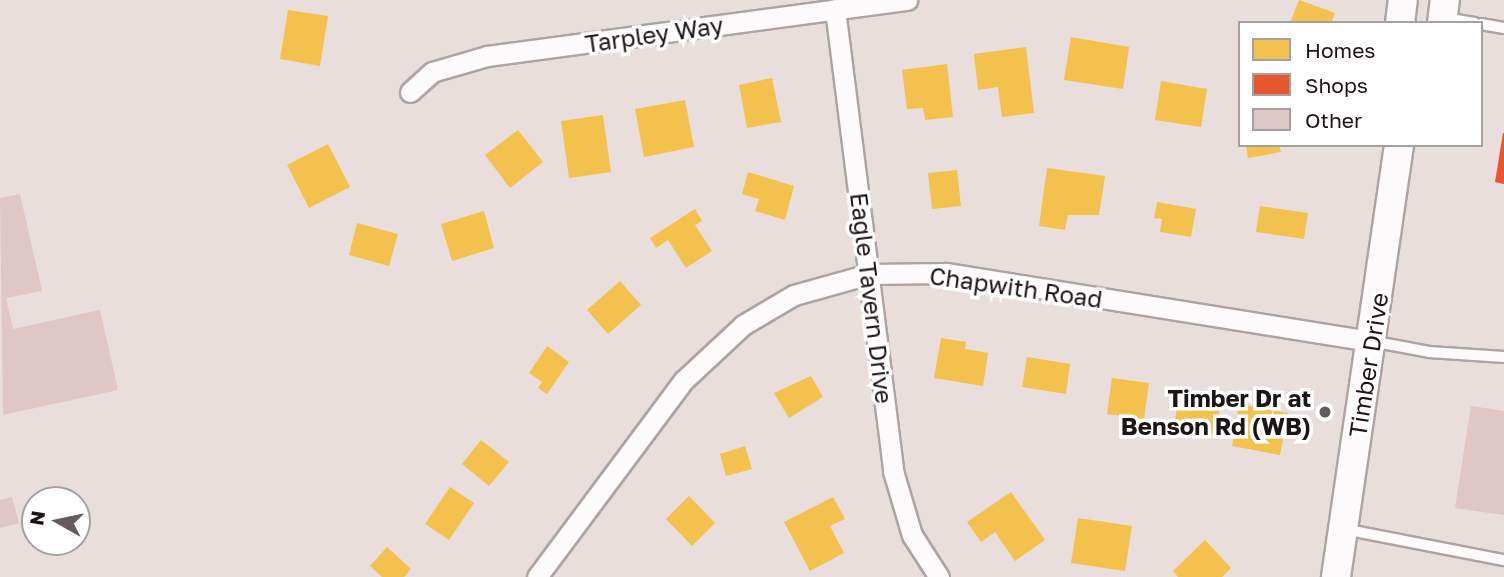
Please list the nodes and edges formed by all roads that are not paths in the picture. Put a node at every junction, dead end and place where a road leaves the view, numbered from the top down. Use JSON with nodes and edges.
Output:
{"nodes":[{"id":1,"x":907,"y":0,"type":"edge"},
{"id":2,"x":1403,"y":0,"type":"edge"},
{"id":3,"x":835,"y":9,"type":"junction"},
{"id":4,"x":1443,"y":13,"type":"edge"},
{"id":5,"x":1400,"y":21,"type":"edge"},
{"id":6,"x":1469,"y":21,"type":"edge"},
{"id":7,"x":1483,"y":24,"type":"edge"},
{"id":8,"x":1504,"y":28,"type":"edge"},
{"id":9,"x":410,"y":92,"type":"dead end"},
{"id":10,"x":1401,"y":148,"type":"edge"},
{"id":11,"x":869,"y":274,"type":"junction"},
{"id":12,"x":1371,"y":341,"type":"junction"},
{"id":13,"x":1504,"y":357,"type":"edge"},
{"id":14,"x":1343,"y":529,"type":"junction"},
{"id":15,"x":1504,"y":560,"type":"edge"},
{"id":16,"x":537,"y":577,"type":"edge"},
{"id":17,"x":939,"y":577,"type":"edge"},
{"id":18,"x":1336,"y":577,"type":"edge"}],
"edges":[{"from":1,"to":3,"type":"street","name":"Tarpley Way"},
{"from":2,"to":5,"type":"main road"},
{"from":3,"to":9,"type":"street","name":"Tarpley Way"},
{"from":3,"to":11,"type":"street","name":"Eagle Tavern Drive"},
{"from":4,"to":6,"type":"lane"},
{"from":7,"to":8,"type":"lane"},
{"from":10,"to":12,"type":"main road","name":"Timber Drive"},
{"from":11,"to":12,"type":"street","name":"Chapwith Road"},
{"from":11,"to":16,"type":"street","name":"Chapwith Road"},
{"from":11,"to":17,"type":"street","name":"Eagle Tavern Drive"},
{"from":12,"to":13,"type":"lane"},
{"from":12,"to":14,"type":"main road","name":"Timber Drive"},
{"from":14,"to":15,"type":"lane"},
{"from":14,"to":18,"type":"main road","name":"Timber Drive"}]}
